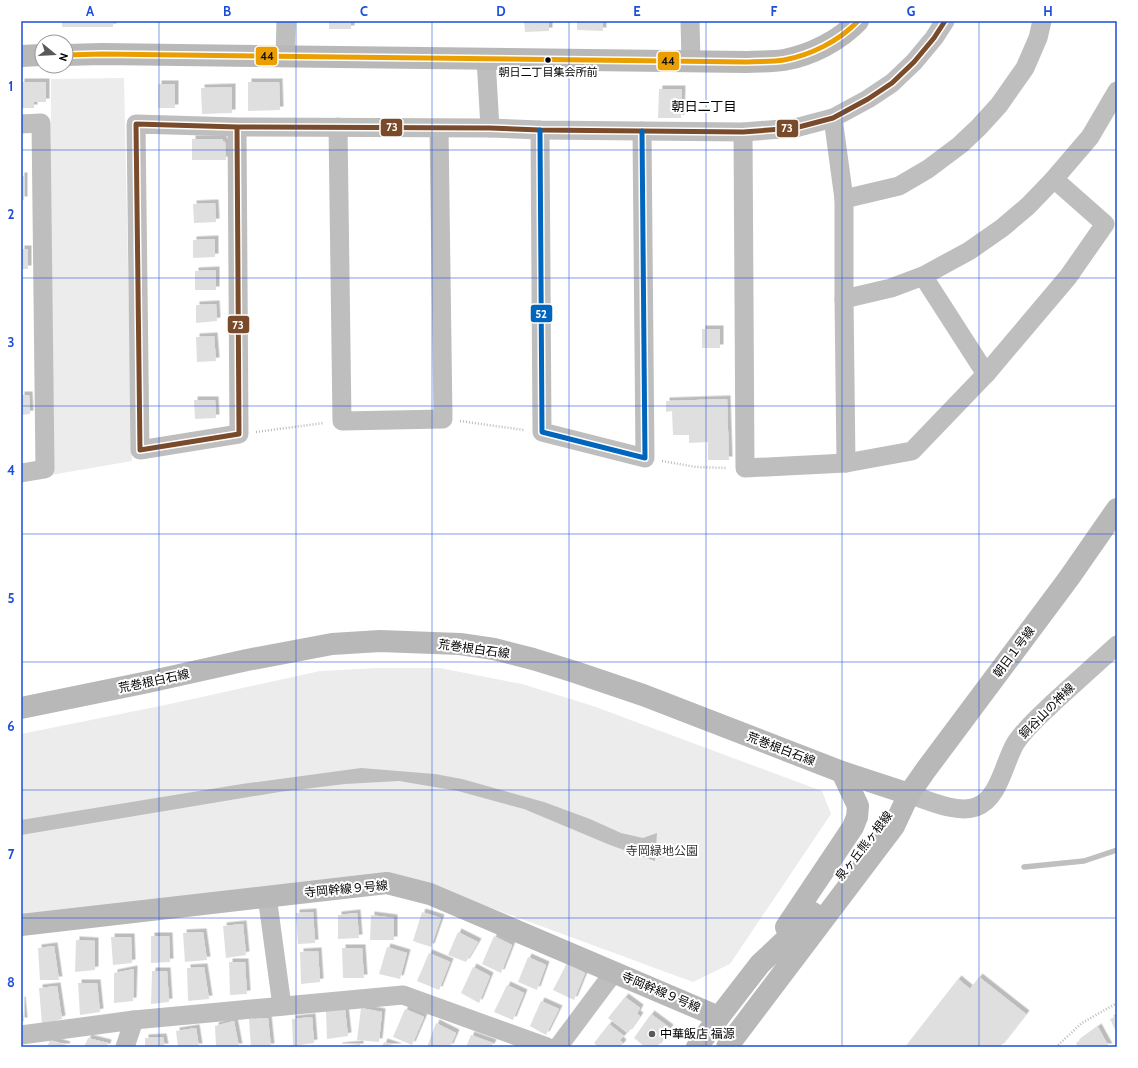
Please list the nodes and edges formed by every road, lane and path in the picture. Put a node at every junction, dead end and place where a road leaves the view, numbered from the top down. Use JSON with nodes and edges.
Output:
{"nodes":[{"id":1,"x":286,"y":21,"type":"edge"},
{"id":2,"x":690,"y":21,"type":"edge"},
{"id":3,"x":858,"y":21,"type":"edge"},
{"id":4,"x":945,"y":21,"type":"edge"},
{"id":5,"x":1042,"y":21,"type":"edge"},
{"id":6,"x":34,"y":55,"type":"edge"},
{"id":7,"x":74,"y":55,"type":"edge"},
{"id":8,"x":21,"y":56,"type":"edge"},
{"id":9,"x":285,"y":57,"type":"junction"},
{"id":10,"x":486,"y":59,"type":"junction"},
{"id":11,"x":691,"y":61,"type":"junction"},
{"id":12,"x":1117,"y":91,"type":"edge"},
{"id":13,"x":833,"y":118,"type":"junction"},
{"id":14,"x":21,"y":124,"type":"edge"},
{"id":15,"x":237,"y":127,"type":"junction"},
{"id":16,"x":338,"y":127,"type":"junction"},
{"id":17,"x":439,"y":128,"type":"junction"},
{"id":18,"x":490,"y":128,"type":"junction"},
{"id":19,"x":540,"y":130,"type":"junction"},
{"id":20,"x":642,"y":131,"type":"junction"},
{"id":21,"x":743,"y":132,"type":"junction"},
{"id":22,"x":1054,"y":180,"type":"junction"},
{"id":23,"x":844,"y":199,"type":"junction"},
{"id":24,"x":923,"y":276,"type":"junction"},
{"id":25,"x":844,"y":300,"type":"junction"},
{"id":26,"x":986,"y":374,"type":"junction"},
{"id":27,"x":443,"y":419,"type":"junction"},
{"id":28,"x":342,"y":421,"type":"junction"},
{"id":29,"x":542,"y":432,"type":"junction"},
{"id":30,"x":239,"y":434,"type":"junction"},
{"id":31,"x":646,"y":458,"type":"junction"},
{"id":32,"x":846,"y":463,"type":"junction"},
{"id":33,"x":745,"y":468,"type":"junction"},
{"id":34,"x":21,"y":473,"type":"edge"},
{"id":35,"x":1117,"y":509,"type":"edge"},
{"id":36,"x":1117,"y":645,"type":"edge"},
{"id":37,"x":21,"y":708,"type":"edge"},
{"id":38,"x":842,"y":772,"type":"junction"},
{"id":39,"x":909,"y":794,"type":"junction"},
{"id":40,"x":267,"y":896,"type":"junction"},
{"id":41,"x":21,"y":925,"type":"edge"},
{"id":42,"x":760,"y":964,"type":"junction"},
{"id":43,"x":614,"y":972,"type":"junction"},
{"id":44,"x":1117,"y":1003,"type":"edge"},
{"id":45,"x":282,"y":1006,"type":"junction"},
{"id":46,"x":719,"y":1017,"type":"junction"},
{"id":47,"x":134,"y":1020,"type":"junction"},
{"id":48,"x":22,"y":1039,"type":"edge"},
{"id":49,"x":125,"y":1047,"type":"edge"},
{"id":50,"x":547,"y":1047,"type":"edge"},
{"id":51,"x":558,"y":1047,"type":"edge"},
{"id":52,"x":697,"y":1047,"type":"edge"},
{"id":53,"x":727,"y":1047,"type":"edge"},
{"id":54,"x":1056,"y":1047,"type":"edge"}],
"edges":[{"from":1,"to":9,"type":"street"},
{"from":2,"to":11,"type":"street"},
{"from":3,"to":11,"type":"street"},
{"from":4,"to":13,"type":"street"},
{"from":5,"to":23,"type":"street"},
{"from":6,"to":8,"type":"street"},
{"from":7,"to":9,"type":"street"},
{"from":9,"to":10,"type":"street"},
{"from":10,"to":11,"type":"street"},
{"from":10,"to":18,"type":"street"},
{"from":12,"to":22,"type":"street"},
{"from":13,"to":21,"type":"street"},
{"from":13,"to":23,"type":"street"},
{"from":14,"to":34,"type":"street"},
{"from":15,"to":16,"type":"street"},
{"from":15,"to":30,"type":"street"},
{"from":15,"to":30,"type":"street"},
{"from":16,"to":17,"type":"street"},
{"from":16,"to":28,"type":"street"},
{"from":17,"to":18,"type":"street"},
{"from":17,"to":27,"type":"street"},
{"from":18,"to":19,"type":"street"},
{"from":19,"to":20,"type":"street"},
{"from":19,"to":29,"type":"street"},
{"from":20,"to":21,"type":"street"},
{"from":20,"to":31,"type":"street"},
{"from":21,"to":33,"type":"street"},
{"from":22,"to":24,"type":"street"},
{"from":22,"to":26,"type":"street"},
{"from":23,"to":25,"type":"street"},
{"from":24,"to":25,"type":"street"},
{"from":24,"to":26,"type":"street"},
{"from":25,"to":32,"type":"street"},
{"from":26,"to":32,"type":"street"},
{"from":27,"to":28,"type":"street"},
{"from":27,"to":29,"type":"path"},
{"from":28,"to":30,"type":"path"},
{"from":29,"to":31,"type":"street"},
{"from":31,"to":33,"type":"path"},
{"from":32,"to":33,"type":"street"},
{"from":35,"to":39,"type":"street","name":"朝日１号線"},
{"from":36,"to":39,"type":"street","name":"銅谷山の神線"},
{"from":37,"to":38,"type":"street","name":"荒巻根白石線"},
{"from":38,"to":39,"type":"street","name":"荒巻根白石線"},
{"from":38,"to":42,"type":"street"},
{"from":39,"to":42,"type":"street","name":"泉ヶ丘熊ヶ根線"},
{"from":39,"to":53,"type":"street","name":"泉ヶ丘熊ヶ根線"},
{"from":40,"to":41,"type":"street","name":"寺岡幹線９号線"},
{"from":40,"to":43,"type":"street","name":"寺岡幹線９号線"},
{"from":40,"to":45,"type":"street"},
{"from":42,"to":46,"type":"street","name":"泉ヶ丘熊ヶ根線"},
{"from":43,"to":46,"type":"street","name":"寺岡幹線９号線"},
{"from":43,"to":51,"type":"street"},
{"from":44,"to":54,"type":"path"},
{"from":45,"to":47,"type":"street"},
{"from":45,"to":50,"type":"street"},
{"from":46,"to":52,"type":"street","name":"泉ヶ丘熊ヶ根線"},
{"from":47,"to":48,"type":"street"},
{"from":47,"to":49,"type":"street"}]}
